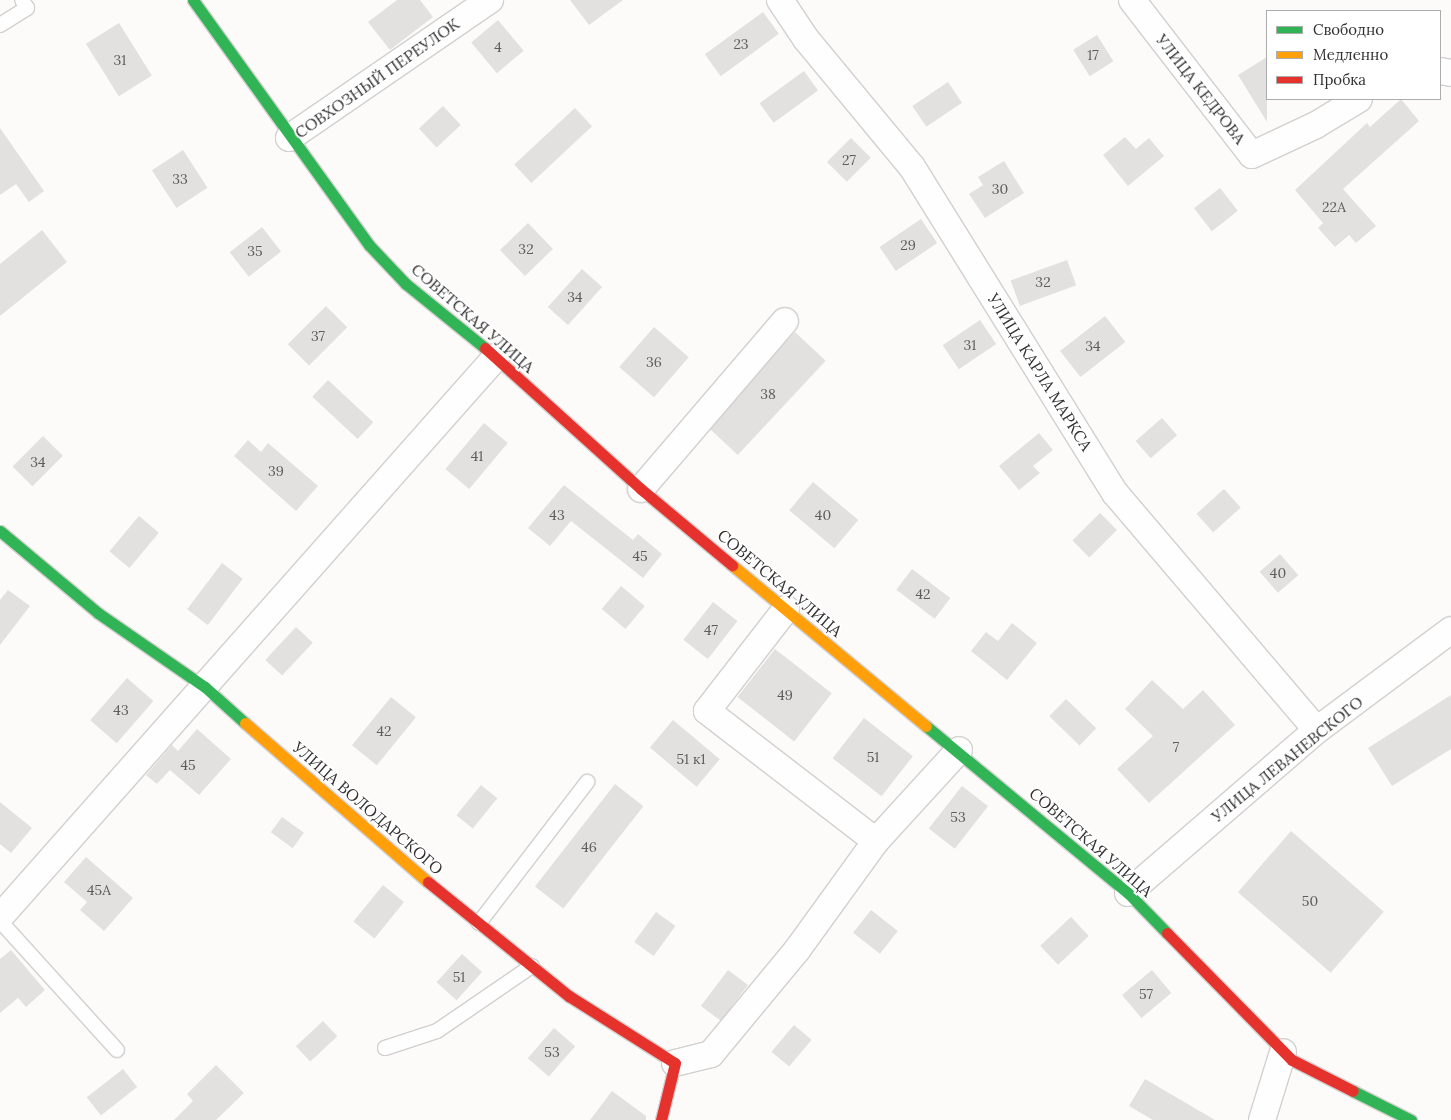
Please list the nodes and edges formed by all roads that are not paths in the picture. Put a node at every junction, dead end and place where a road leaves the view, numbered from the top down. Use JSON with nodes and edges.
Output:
{"nodes":[{"id":1,"x":22,"y":0,"type":"edge"},
{"id":2,"x":193,"y":0,"type":"edge"},
{"id":3,"x":490,"y":0,"type":"edge"},
{"id":4,"x":780,"y":0,"type":"edge"},
{"id":5,"x":1132,"y":0,"type":"edge"},
{"id":6,"x":0,"y":25,"type":"edge"},
{"id":7,"x":1357,"y":100,"type":"edge"},
{"id":8,"x":289,"y":138,"type":"junction"},
{"id":9,"x":784,"y":321,"type":"dead end"},
{"id":10,"x":496,"y":357,"type":"junction"},
{"id":11,"x":641,"y":489,"type":"junction"},
{"id":12,"x":0,"y":531,"type":"edge"},
{"id":13,"x":786,"y":610,"type":"junction"},
{"id":14,"x":1451,"y":630,"type":"edge"},
{"id":15,"x":205,"y":687,"type":"junction"},
{"id":16,"x":1317,"y":730,"type":"junction"},
{"id":17,"x":959,"y":750,"type":"junction"},
{"id":18,"x":587,"y":782,"type":"dead end"},
{"id":19,"x":876,"y":841,"type":"junction"},
{"id":20,"x":1128,"y":893,"type":"junction"},
{"id":21,"x":0,"y":917,"type":"edge"},
{"id":22,"x":0,"y":921,"type":"edge"},
{"id":23,"x":479,"y":923,"type":"junction"},
{"id":24,"x":532,"y":966,"type":"junction"},
{"id":25,"x":385,"y":1048,"type":"dead end"},
{"id":26,"x":117,"y":1050,"type":"dead end"},
{"id":27,"x":1283,"y":1052,"type":"junction"},
{"id":28,"x":675,"y":1063,"type":"junction"},
{"id":29,"x":661,"y":1120,"type":"edge"},
{"id":30,"x":1262,"y":1120,"type":"edge"},
{"id":31,"x":1411,"y":1120,"type":"edge"}],
"edges":[{"from":1,"to":6,"type":"lane"},
{"from":2,"to":8,"type":"street","name":"СОВЕТСКАЯ УЛИЦА"},
{"from":3,"to":8,"type":"street","name":"СОВХОЗНЫЙ ПЕРЕУЛОК"},
{"from":4,"to":16,"type":"street","name":"УЛИЦА КАРЛА МАРКСА"},
{"from":5,"to":7,"type":"street","name":"УЛИЦА КЕДРОВА"},
{"from":8,"to":10,"type":"street","name":"СОВЕТСКАЯ УЛИЦА"},
{"from":9,"to":11,"type":"street"},
{"from":10,"to":11,"type":"street","name":"СОВЕТСКАЯ УЛИЦА"},
{"from":10,"to":15,"type":"street"},
{"from":11,"to":13,"type":"street","name":"СОВЕТСКАЯ УЛИЦА"},
{"from":12,"to":15,"type":"street","name":"УЛИЦА ВОЛОДАРСКОГО"},
{"from":13,"to":17,"type":"street","name":"СОВЕТСКАЯ УЛИЦА"},
{"from":13,"to":19,"type":"street"},
{"from":14,"to":16,"type":"street","name":"УЛИЦА ЛЕВАНЕВСКОГО"},
{"from":15,"to":21,"type":"street"},
{"from":15,"to":23,"type":"street","name":"УЛИЦА ВОЛОДАРСКОГО"},
{"from":16,"to":20,"type":"street","name":"УЛИЦА ЛЕВАНЕВСКОГО"},
{"from":17,"to":19,"type":"street"},
{"from":17,"to":20,"type":"street","name":"СОВЕТСКАЯ УЛИЦА"},
{"from":18,"to":23,"type":"lane"},
{"from":19,"to":28,"type":"street"},
{"from":20,"to":27,"type":"street","name":"СОВЕТСКАЯ УЛИЦА"},
{"from":22,"to":26,"type":"lane"},
{"from":23,"to":24,"type":"street","name":"УЛИЦА ВОЛОДАРСКОГО"},
{"from":24,"to":25,"type":"lane"},
{"from":24,"to":28,"type":"street","name":"УЛИЦА ВОЛОДАРСКОГО"},
{"from":27,"to":30,"type":"street"},
{"from":27,"to":31,"type":"street","name":"СОВЕТСКАЯ УЛИЦА"},
{"from":28,"to":29,"type":"street"}]}
